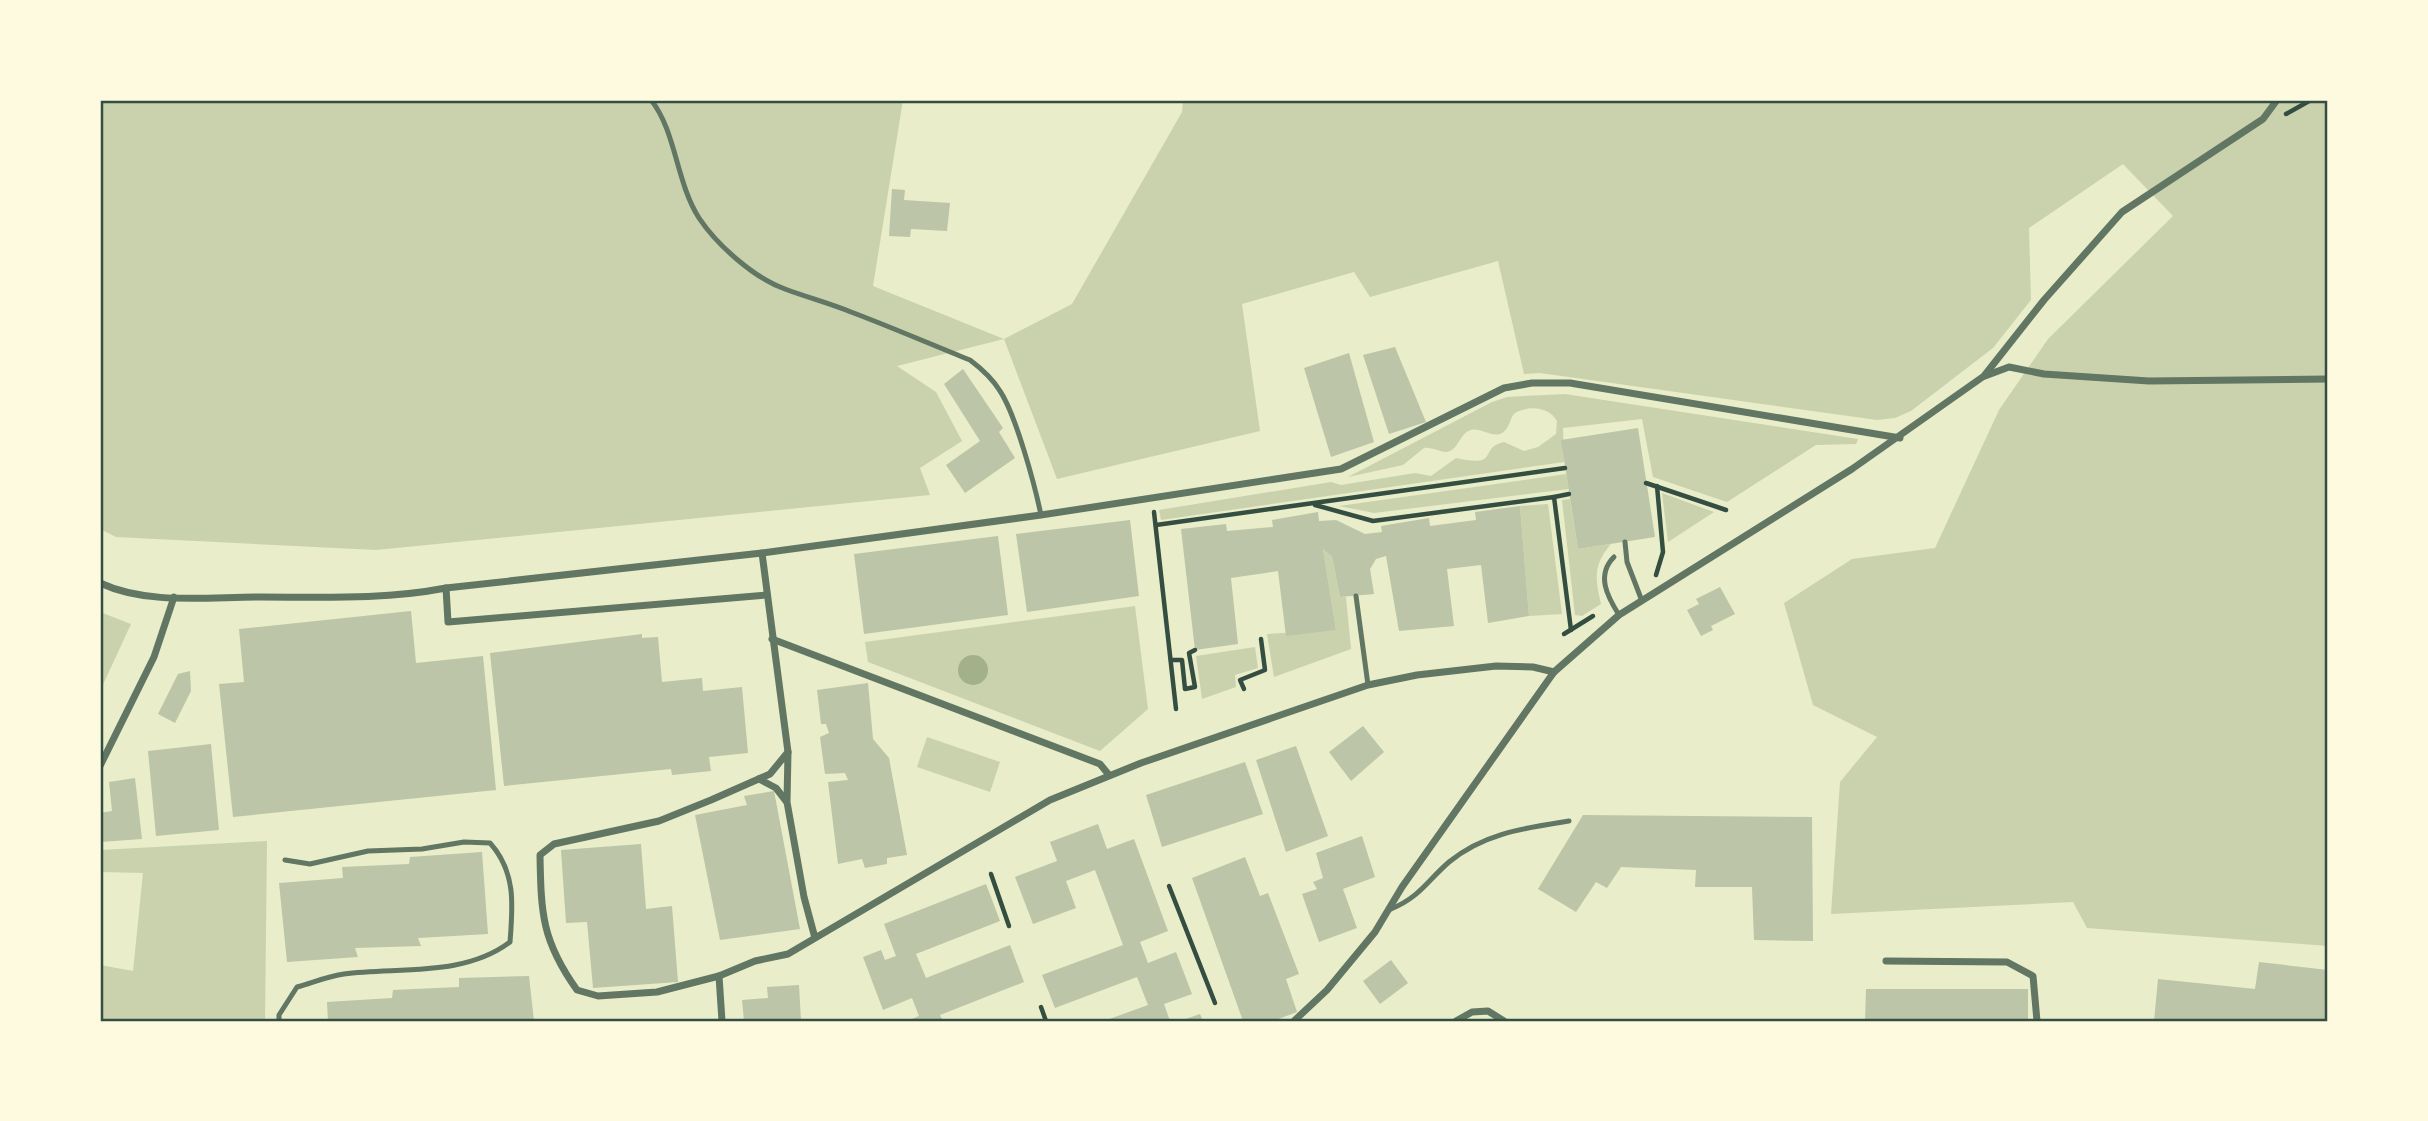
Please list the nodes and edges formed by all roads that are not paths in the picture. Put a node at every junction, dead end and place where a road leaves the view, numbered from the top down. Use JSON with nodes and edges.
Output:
{"nodes":[{"id":1,"x":651,"y":100,"type":"edge"},
{"id":2,"x":2277,"y":100,"type":"edge"},
{"id":3,"x":1984,"y":376,"type":"junction"},
{"id":4,"x":2328,"y":379,"type":"edge"},
{"id":5,"x":1900,"y":438,"type":"junction"},
{"id":6,"x":1041,"y":515,"type":"junction"},
{"id":7,"x":1625,"y":542,"type":"dead end"},
{"id":8,"x":762,"y":553,"type":"junction"},
{"id":9,"x":1614,"y":557,"type":"dead end"},
{"id":10,"x":100,"y":583,"type":"edge"},
{"id":11,"x":446,"y":589,"type":"junction"},
{"id":12,"x":766,"y":595,"type":"junction"},
{"id":13,"x":1356,"y":596,"type":"dead end"},
{"id":14,"x":174,"y":597,"type":"junction"},
{"id":15,"x":1642,"y":601,"type":"junction"},
{"id":16,"x":1619,"y":615,"type":"junction"},
{"id":17,"x":772,"y":639,"type":"junction"},
{"id":18,"x":1554,"y":672,"type":"junction"},
{"id":19,"x":1368,"y":685,"type":"junction"},
{"id":20,"x":788,"y":752,"type":"junction"},
{"id":21,"x":100,"y":766,"type":"edge"},
{"id":22,"x":1109,"y":775,"type":"junction"},
{"id":23,"x":759,"y":779,"type":"junction"},
{"id":24,"x":786,"y":802,"type":"junction"},
{"id":25,"x":1569,"y":821,"type":"dead end"},
{"id":26,"x":285,"y":860,"type":"dead end"},
{"id":27,"x":1391,"y":909,"type":"junction"},
{"id":28,"x":815,"y":938,"type":"junction"},
{"id":29,"x":1886,"y":961,"type":"dead end"},
{"id":30,"x":719,"y":976,"type":"junction"},
{"id":31,"x":279,"y":1021,"type":"edge"},
{"id":32,"x":722,"y":1021,"type":"edge"},
{"id":33,"x":1294,"y":1021,"type":"edge"},
{"id":34,"x":1456,"y":1021,"type":"edge"},
{"id":35,"x":1504,"y":1021,"type":"edge"},
{"id":36,"x":2037,"y":1021,"type":"edge"}],
"edges":[{"from":1,"to":6,"type":"lane"},
{"from":2,"to":3,"type":"street"},
{"from":3,"to":4,"type":"street"},
{"from":3,"to":5,"type":"street"},
{"from":5,"to":6,"type":"street"},
{"from":5,"to":15,"type":"street"},
{"from":6,"to":8,"type":"street"},
{"from":7,"to":15,"type":"lane"},
{"from":8,"to":11,"type":"street"},
{"from":8,"to":12,"type":"street"},
{"from":9,"to":16,"type":"lane"},
{"from":10,"to":14,"type":"street"},
{"from":11,"to":12,"type":"street"},
{"from":11,"to":14,"type":"street"},
{"from":12,"to":17,"type":"street"},
{"from":13,"to":19,"type":"lane"},
{"from":14,"to":21,"type":"street"},
{"from":15,"to":16,"type":"street"},
{"from":16,"to":18,"type":"street"},
{"from":17,"to":20,"type":"street"},
{"from":17,"to":22,"type":"street"},
{"from":18,"to":19,"type":"street"},
{"from":18,"to":27,"type":"street"},
{"from":19,"to":22,"type":"street"},
{"from":20,"to":23,"type":"street"},
{"from":20,"to":24,"type":"street"},
{"from":22,"to":28,"type":"street"},
{"from":23,"to":24,"type":"street"},
{"from":23,"to":30,"type":"street"},
{"from":24,"to":28,"type":"street"},
{"from":25,"to":27,"type":"lane"},
{"from":26,"to":31,"type":"lane"},
{"from":27,"to":33,"type":"street"},
{"from":28,"to":30,"type":"street"},
{"from":29,"to":36,"type":"street"},
{"from":30,"to":32,"type":"street"},
{"from":34,"to":35,"type":"street"}]}
